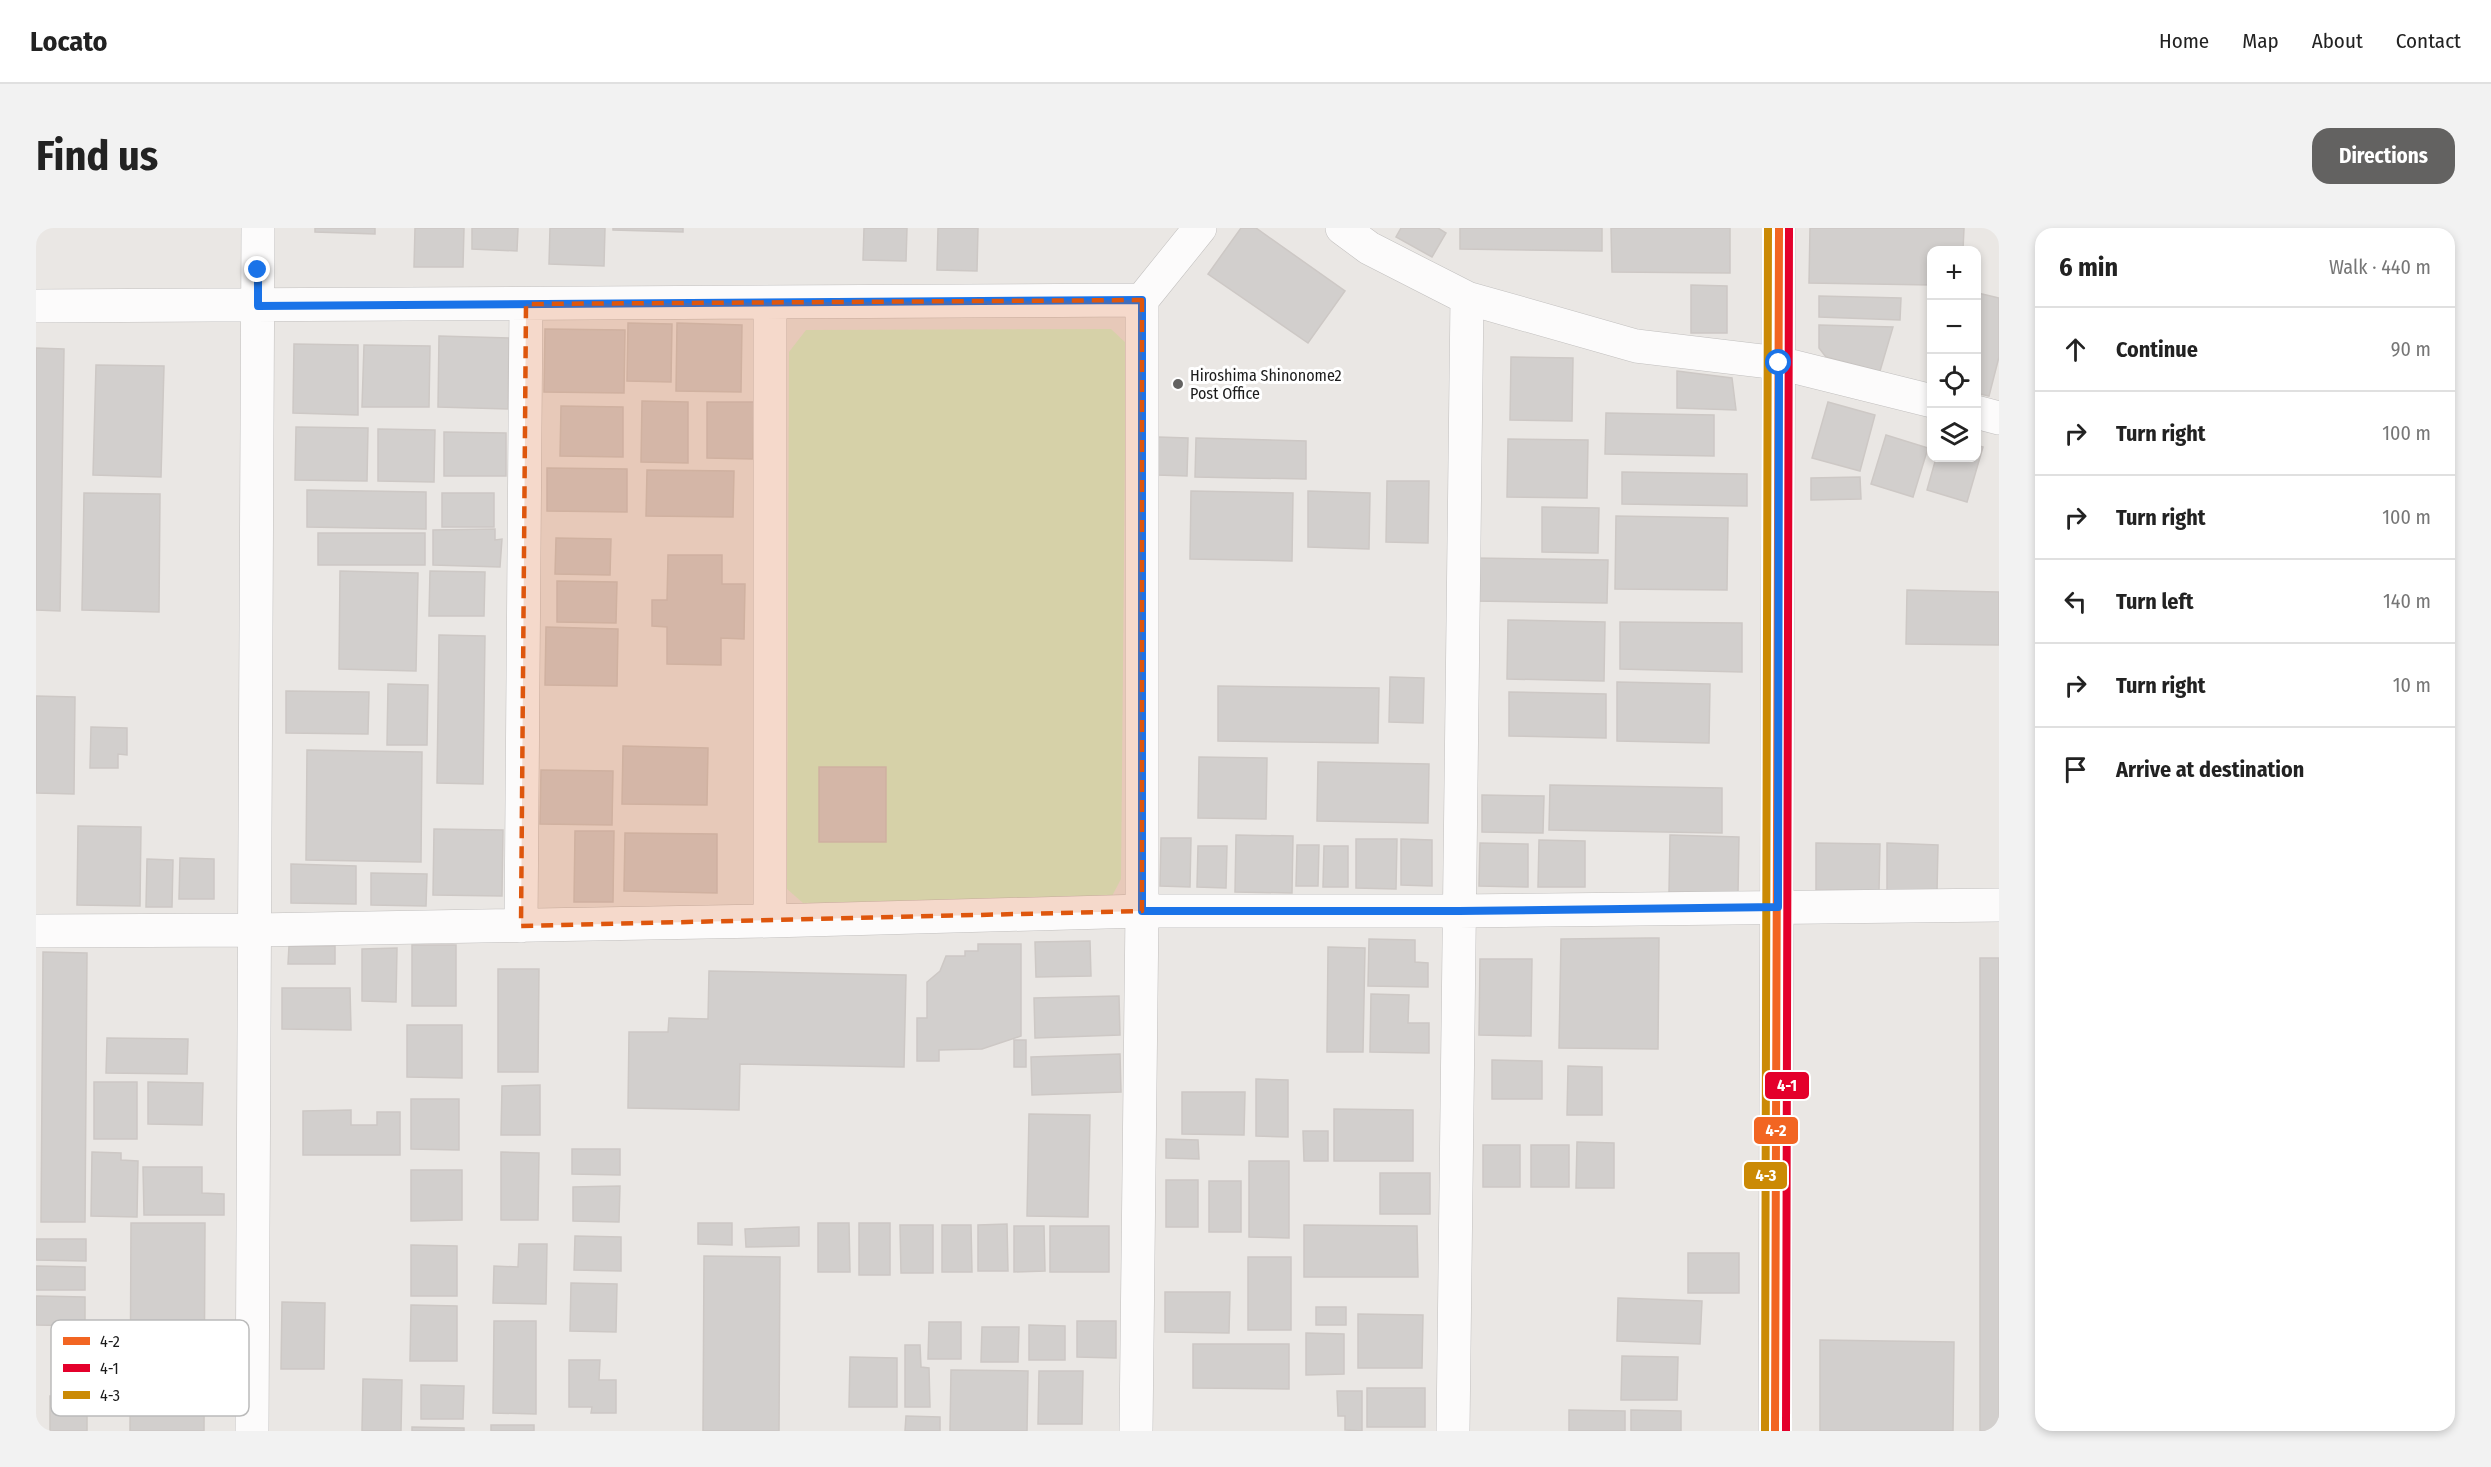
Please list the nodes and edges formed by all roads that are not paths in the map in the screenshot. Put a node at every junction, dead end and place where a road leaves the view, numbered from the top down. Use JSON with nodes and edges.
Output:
{"nodes":[{"id":1,"x":258,"y":228,"type":"edge"},
{"id":2,"x":1200,"y":228,"type":"edge"},
{"id":3,"x":1342,"y":228,"type":"edge"},
{"id":4,"x":1779,"y":228,"type":"edge"},
{"id":5,"x":1467,"y":298,"type":"junction"},
{"id":6,"x":1142,"y":300,"type":"junction"},
{"id":7,"x":770,"y":303,"type":"junction"},
{"id":8,"x":526,"y":304,"type":"junction"},
{"id":9,"x":36,"y":306,"type":"edge"},
{"id":10,"x":258,"y":306,"type":"junction"},
{"id":11,"x":1779,"y":363,"type":"junction"},
{"id":12,"x":1927,"y":400,"type":"edge"},
{"id":13,"x":1981,"y":413,"type":"edge"},
{"id":14,"x":1999,"y":418,"type":"edge"},
{"id":15,"x":1999,"y":905,"type":"edge"},
{"id":16,"x":1778,"y":907,"type":"junction"},
{"id":17,"x":1142,"y":911,"type":"junction"},
{"id":18,"x":1459,"y":911,"type":"junction"},
{"id":19,"x":770,"y":921,"type":"junction"},
{"id":20,"x":521,"y":926,"type":"junction"},
{"id":21,"x":255,"y":930,"type":"junction"},
{"id":22,"x":36,"y":931,"type":"edge"},
{"id":23,"x":252,"y":1431,"type":"edge"},
{"id":24,"x":1136,"y":1431,"type":"edge"},
{"id":25,"x":1453,"y":1431,"type":"edge"},
{"id":26,"x":1775,"y":1431,"type":"edge"}],
"edges":[{"from":1,"to":10,"type":"street"},
{"from":2,"to":6,"type":"street"},
{"from":3,"to":5,"type":"street"},
{"from":4,"to":11,"type":"street"},
{"from":5,"to":11,"type":"street"},
{"from":5,"to":18,"type":"street"},
{"from":6,"to":7,"type":"street"},
{"from":6,"to":17,"type":"street"},
{"from":7,"to":8,"type":"street"},
{"from":7,"to":19,"type":"street"},
{"from":8,"to":10,"type":"street"},
{"from":8,"to":20,"type":"street"},
{"from":9,"to":10,"type":"street"},
{"from":10,"to":21,"type":"street"},
{"from":11,"to":12,"type":"street"},
{"from":11,"to":16,"type":"street"},
{"from":13,"to":14,"type":"street"},
{"from":15,"to":16,"type":"street"},
{"from":16,"to":18,"type":"street"},
{"from":16,"to":26,"type":"street"},
{"from":17,"to":18,"type":"street"},
{"from":17,"to":19,"type":"street"},
{"from":17,"to":24,"type":"street"},
{"from":18,"to":25,"type":"street"},
{"from":19,"to":20,"type":"street"},
{"from":20,"to":21,"type":"street"},
{"from":21,"to":22,"type":"street"},
{"from":21,"to":23,"type":"street"}]}
